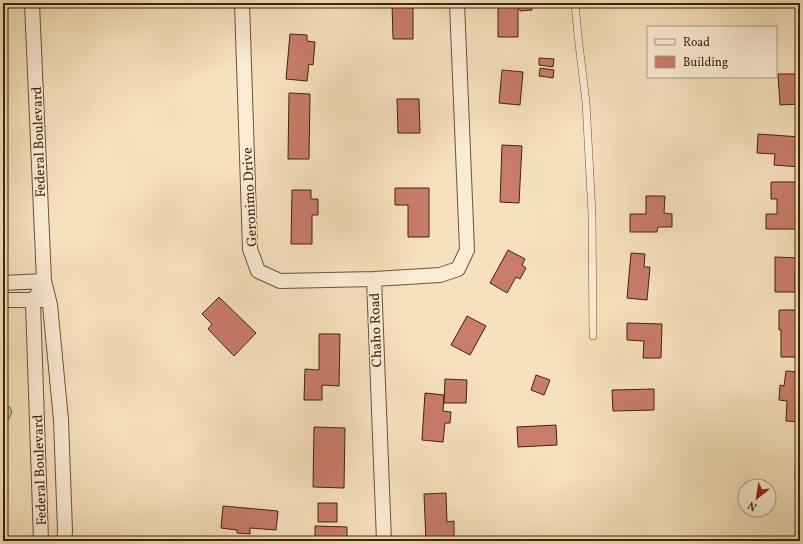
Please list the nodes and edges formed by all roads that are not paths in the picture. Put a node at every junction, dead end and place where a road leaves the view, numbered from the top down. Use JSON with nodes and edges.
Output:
{"nodes":[{"id":1,"x":32,"y":3,"type":"edge"},
{"id":2,"x":242,"y":3,"type":"edge"},
{"id":3,"x":457,"y":3,"type":"edge"},
{"id":4,"x":575,"y":3,"type":"edge"},
{"id":5,"x":374,"y":279,"type":"junction"},
{"id":6,"x":44,"y":281,"type":"junction"},
{"id":7,"x":3,"y":283,"type":"edge"},
{"id":8,"x":3,"y":300,"type":"edge"},
{"id":9,"x":35,"y":300,"type":"junction"},
{"id":10,"x":49,"y":300,"type":"junction"},
{"id":11,"x":593,"y":336,"type":"dead end"},
{"id":12,"x":41,"y":541,"type":"edge"},
{"id":13,"x":64,"y":541,"type":"edge"},
{"id":14,"x":384,"y":541,"type":"edge"}],
"edges":[{"from":1,"to":6,"type":"street","name":"Federal Boulevard"},
{"from":2,"to":5,"type":"street","name":"Geronimo Drive"},
{"from":3,"to":5,"type":"street","name":"Chaho Road"},
{"from":4,"to":11,"type":"lane"},
{"from":5,"to":14,"type":"street","name":"Chaho Road"},
{"from":6,"to":7,"type":"street"},
{"from":6,"to":9,"type":"street","name":"Federal Boulevard"},
{"from":6,"to":10,"type":"street","name":"Federal Boulevard"},
{"from":8,"to":9,"type":"street"},
{"from":9,"to":10,"type":"street"},
{"from":9,"to":12,"type":"street","name":"Federal Boulevard"},
{"from":10,"to":13,"type":"street","name":"Federal Boulevard"}]}
